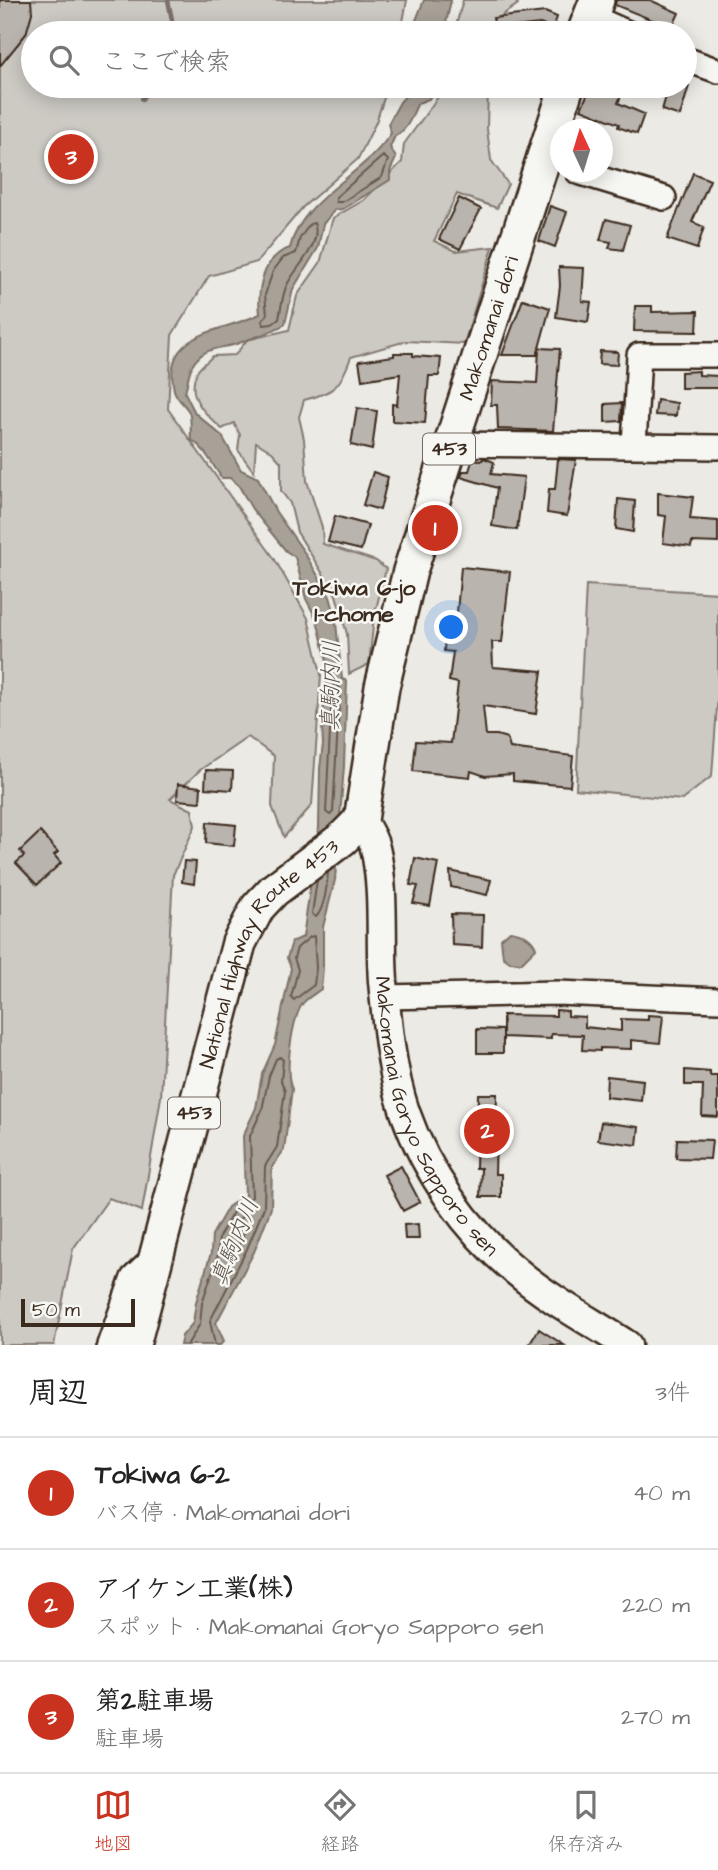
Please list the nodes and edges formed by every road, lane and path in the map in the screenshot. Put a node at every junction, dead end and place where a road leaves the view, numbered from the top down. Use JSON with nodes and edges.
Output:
{"nodes":[{"id":1,"x":697,"y":63,"type":"edge"},
{"id":2,"x":718,"y":71,"type":"edge"},
{"id":3,"x":565,"y":98,"type":"edge"},
{"id":4,"x":561,"y":119,"type":"edge"},
{"id":5,"x":550,"y":169,"type":"edge"},
{"id":6,"x":611,"y":182,"type":"edge"},
{"id":7,"x":664,"y":198,"type":"dead end"},
{"id":8,"x":718,"y":355,"type":"edge"},
{"id":9,"x":450,"y":444,"type":"junction"},
{"id":10,"x":634,"y":446,"type":"junction"},
{"id":11,"x":718,"y":447,"type":"edge"},
{"id":12,"x":352,"y":829,"type":"junction"},
{"id":13,"x":385,"y":997,"type":"junction"},
{"id":14,"x":718,"y":1000,"type":"edge"},
{"id":15,"x":157,"y":1254,"type":"junction"},
{"id":16,"x":109,"y":1345,"type":"edge"},
{"id":17,"x":133,"y":1345,"type":"edge"},
{"id":18,"x":626,"y":1345,"type":"edge"}],
"edges":[{"from":1,"to":2,"type":"street"},
{"from":3,"to":4,"type":"highway","name":"Makomanai dori","number":"453"},
{"from":5,"to":9,"type":"highway","name":"Makomanai dori","number":"453"},
{"from":6,"to":7,"type":"street"},
{"from":8,"to":10,"type":"street"},
{"from":9,"to":10,"type":"street"},
{"from":9,"to":12,"type":"highway","name":"Makomanai dori","number":"453"},
{"from":10,"to":11,"type":"street"},
{"from":12,"to":13,"type":"main road","name":"Makomanai Goryo Sapporo sen"},
{"from":12,"to":15,"type":"highway","name":"National Highway Route 453","number":"453"},
{"from":13,"to":14,"type":"street"},
{"from":13,"to":18,"type":"main road","name":"Makomanai Goryo Sapporo sen"},
{"from":15,"to":16,"type":"street"},
{"from":15,"to":17,"type":"highway","name":"National Highway Route 453","number":"453"}]}
